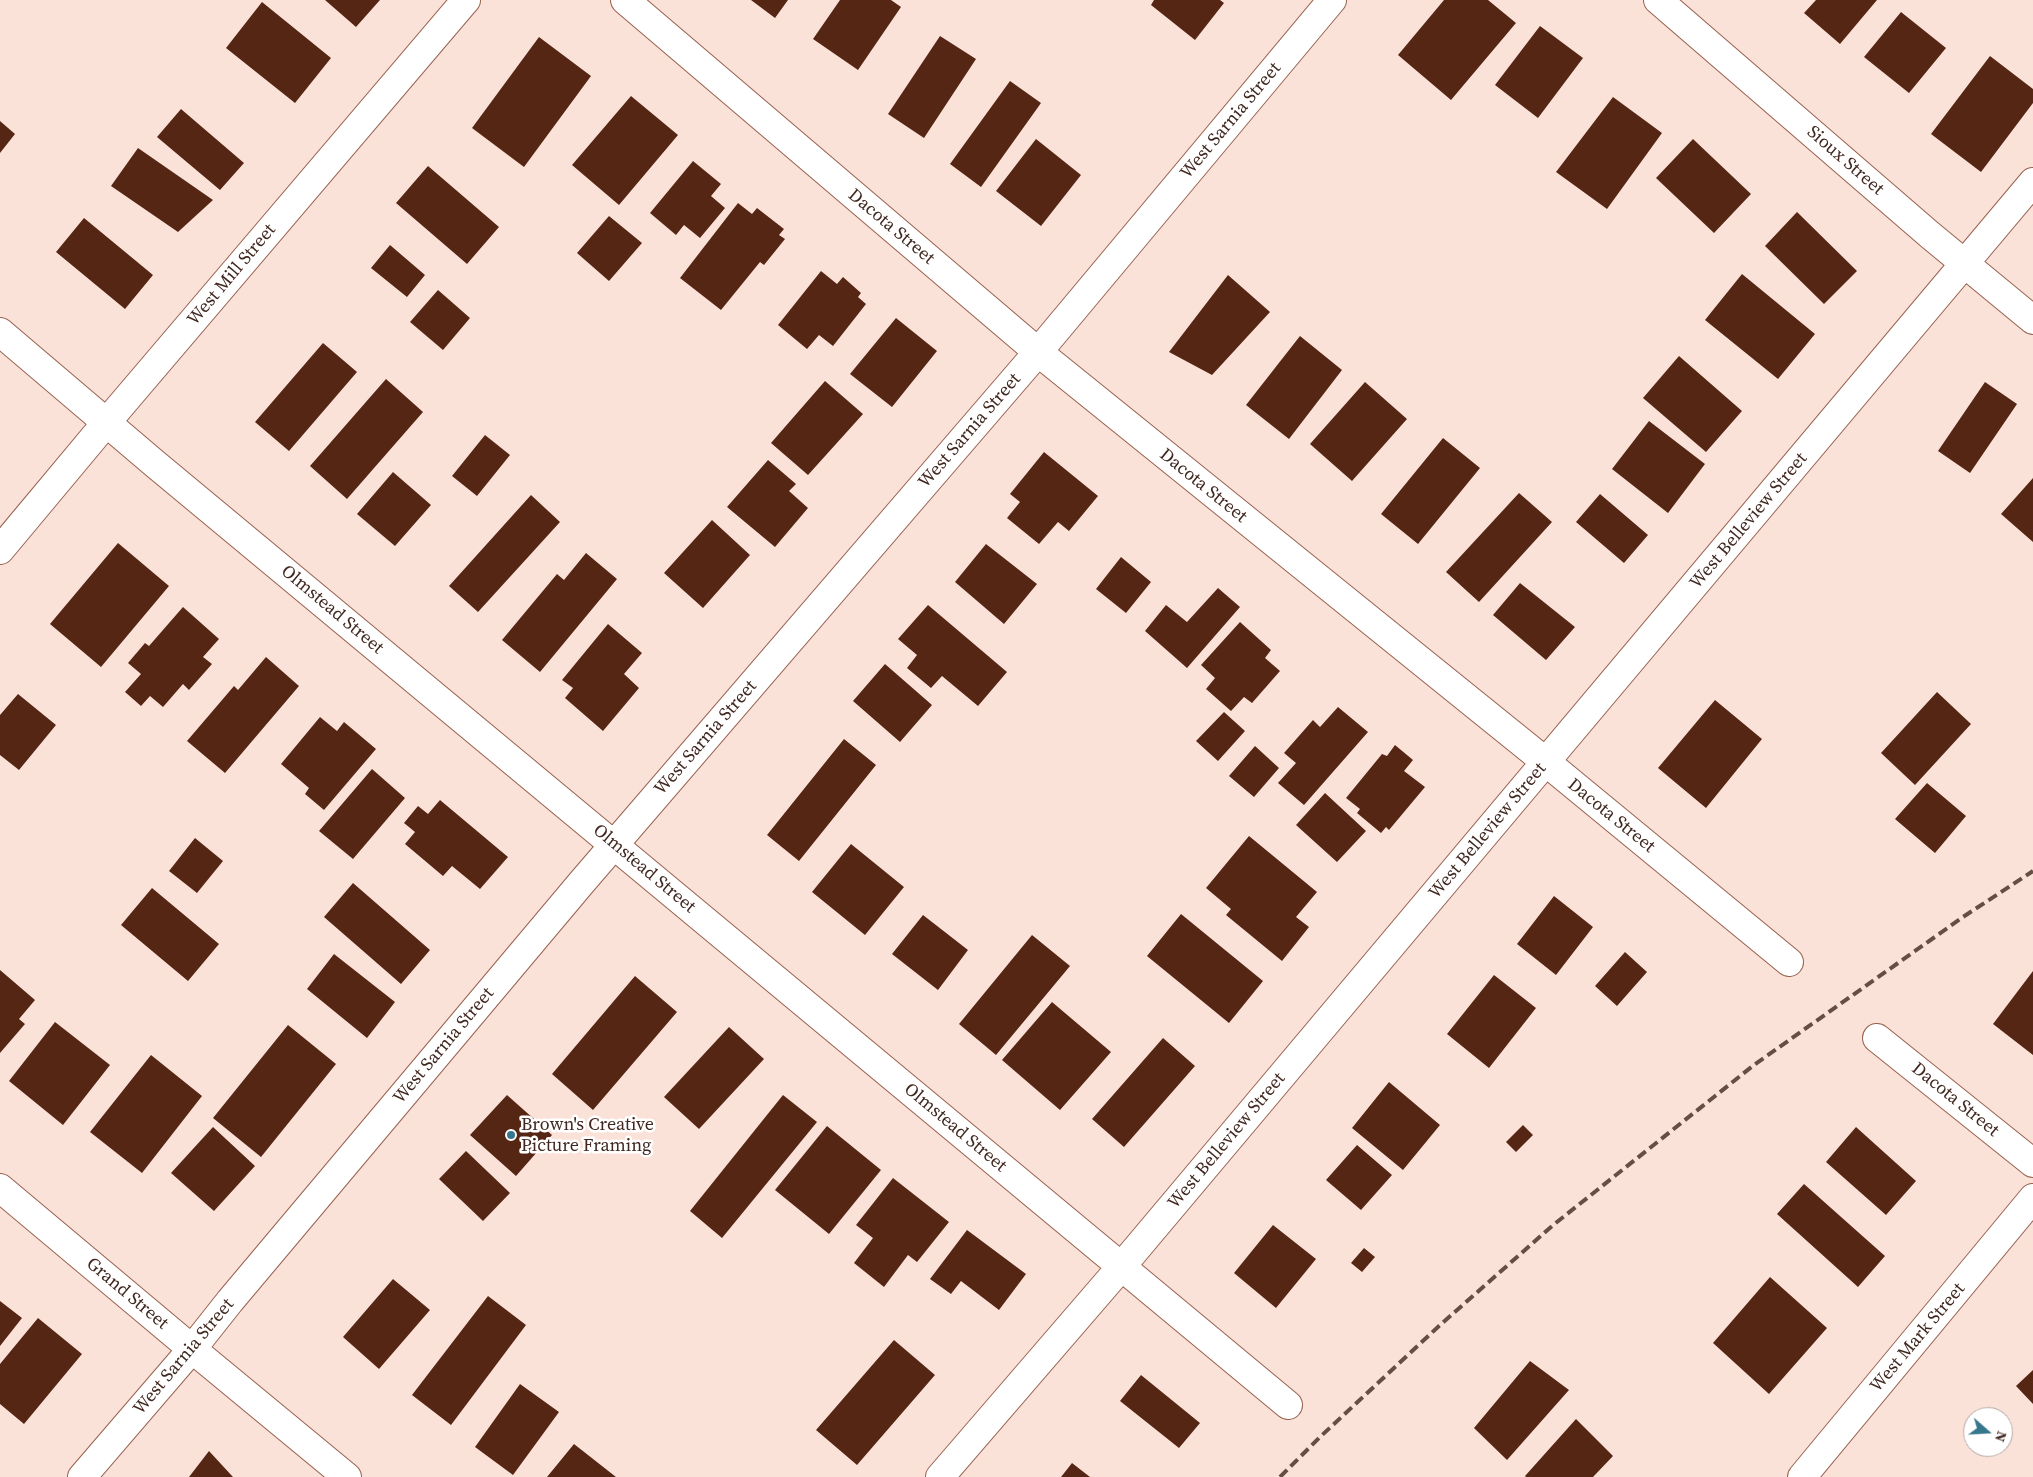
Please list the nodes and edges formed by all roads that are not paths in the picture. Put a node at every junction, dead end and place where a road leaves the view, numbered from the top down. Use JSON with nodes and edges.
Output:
{"nodes":[{"id":1,"x":466,"y":0,"type":"edge"},
{"id":2,"x":625,"y":0,"type":"edge"},
{"id":3,"x":1332,"y":0,"type":"edge"},
{"id":4,"x":1658,"y":0,"type":"edge"},
{"id":5,"x":2033,"y":182,"type":"edge"},
{"id":6,"x":1966,"y":264,"type":"junction"},
{"id":7,"x":2033,"y":320,"type":"edge"},
{"id":8,"x":0,"y":332,"type":"edge"},
{"id":9,"x":1038,"y":352,"type":"junction"},
{"id":10,"x":106,"y":422,"type":"junction"},
{"id":11,"x":0,"y":550,"type":"edge"},
{"id":12,"x":1546,"y":762,"type":"junction"},
{"id":13,"x":615,"y":844,"type":"junction"},
{"id":14,"x":1789,"y":962,"type":"dead end"},
{"id":15,"x":1877,"y":1038,"type":"dead end"},
{"id":16,"x":2033,"y":1163,"type":"edge"},
{"id":17,"x":0,"y":1188,"type":"edge"},
{"id":18,"x":2033,"y":1198,"type":"edge"},
{"id":19,"x":1121,"y":1267,"type":"junction"},
{"id":20,"x":192,"y":1349,"type":"junction"},
{"id":21,"x":1288,"y":1405,"type":"dead end"},
{"id":22,"x":82,"y":1477,"type":"edge"},
{"id":23,"x":347,"y":1477,"type":"edge"},
{"id":24,"x":940,"y":1477,"type":"edge"},
{"id":25,"x":1802,"y":1477,"type":"edge"}],
"edges":[{"from":1,"to":10,"type":"street","name":"West Mill Street"},
{"from":2,"to":9,"type":"street","name":"Dacota Street"},
{"from":3,"to":9,"type":"street","name":"West Sarnia Street"},
{"from":4,"to":6,"type":"street","name":"Sioux Street"},
{"from":5,"to":6,"type":"street","name":"West Belleview Street"},
{"from":6,"to":7,"type":"street","name":"Sioux Street"},
{"from":6,"to":12,"type":"street","name":"West Belleview Street"},
{"from":8,"to":10,"type":"street","name":"Olmstead Street"},
{"from":9,"to":12,"type":"street","name":"Dacota Street"},
{"from":9,"to":13,"type":"street","name":"West Sarnia Street"},
{"from":10,"to":11,"type":"street","name":"West Mill Street"},
{"from":10,"to":13,"type":"street","name":"Olmstead Street"},
{"from":12,"to":14,"type":"street","name":"Dacota Street"},
{"from":12,"to":19,"type":"street","name":"West Belleview Street"},
{"from":13,"to":19,"type":"street","name":"Olmstead Street"},
{"from":13,"to":20,"type":"street","name":"West Sarnia Street"},
{"from":15,"to":16,"type":"street","name":"Dacota Street"},
{"from":17,"to":20,"type":"street","name":"Grand Street"},
{"from":18,"to":25,"type":"street","name":"West Mark Street"},
{"from":19,"to":21,"type":"street","name":"Olmstead Street"},
{"from":19,"to":24,"type":"street","name":"West Belleview Street"},
{"from":20,"to":22,"type":"street","name":"West Sarnia Street"},
{"from":20,"to":23,"type":"street","name":"Grand Street"}]}
